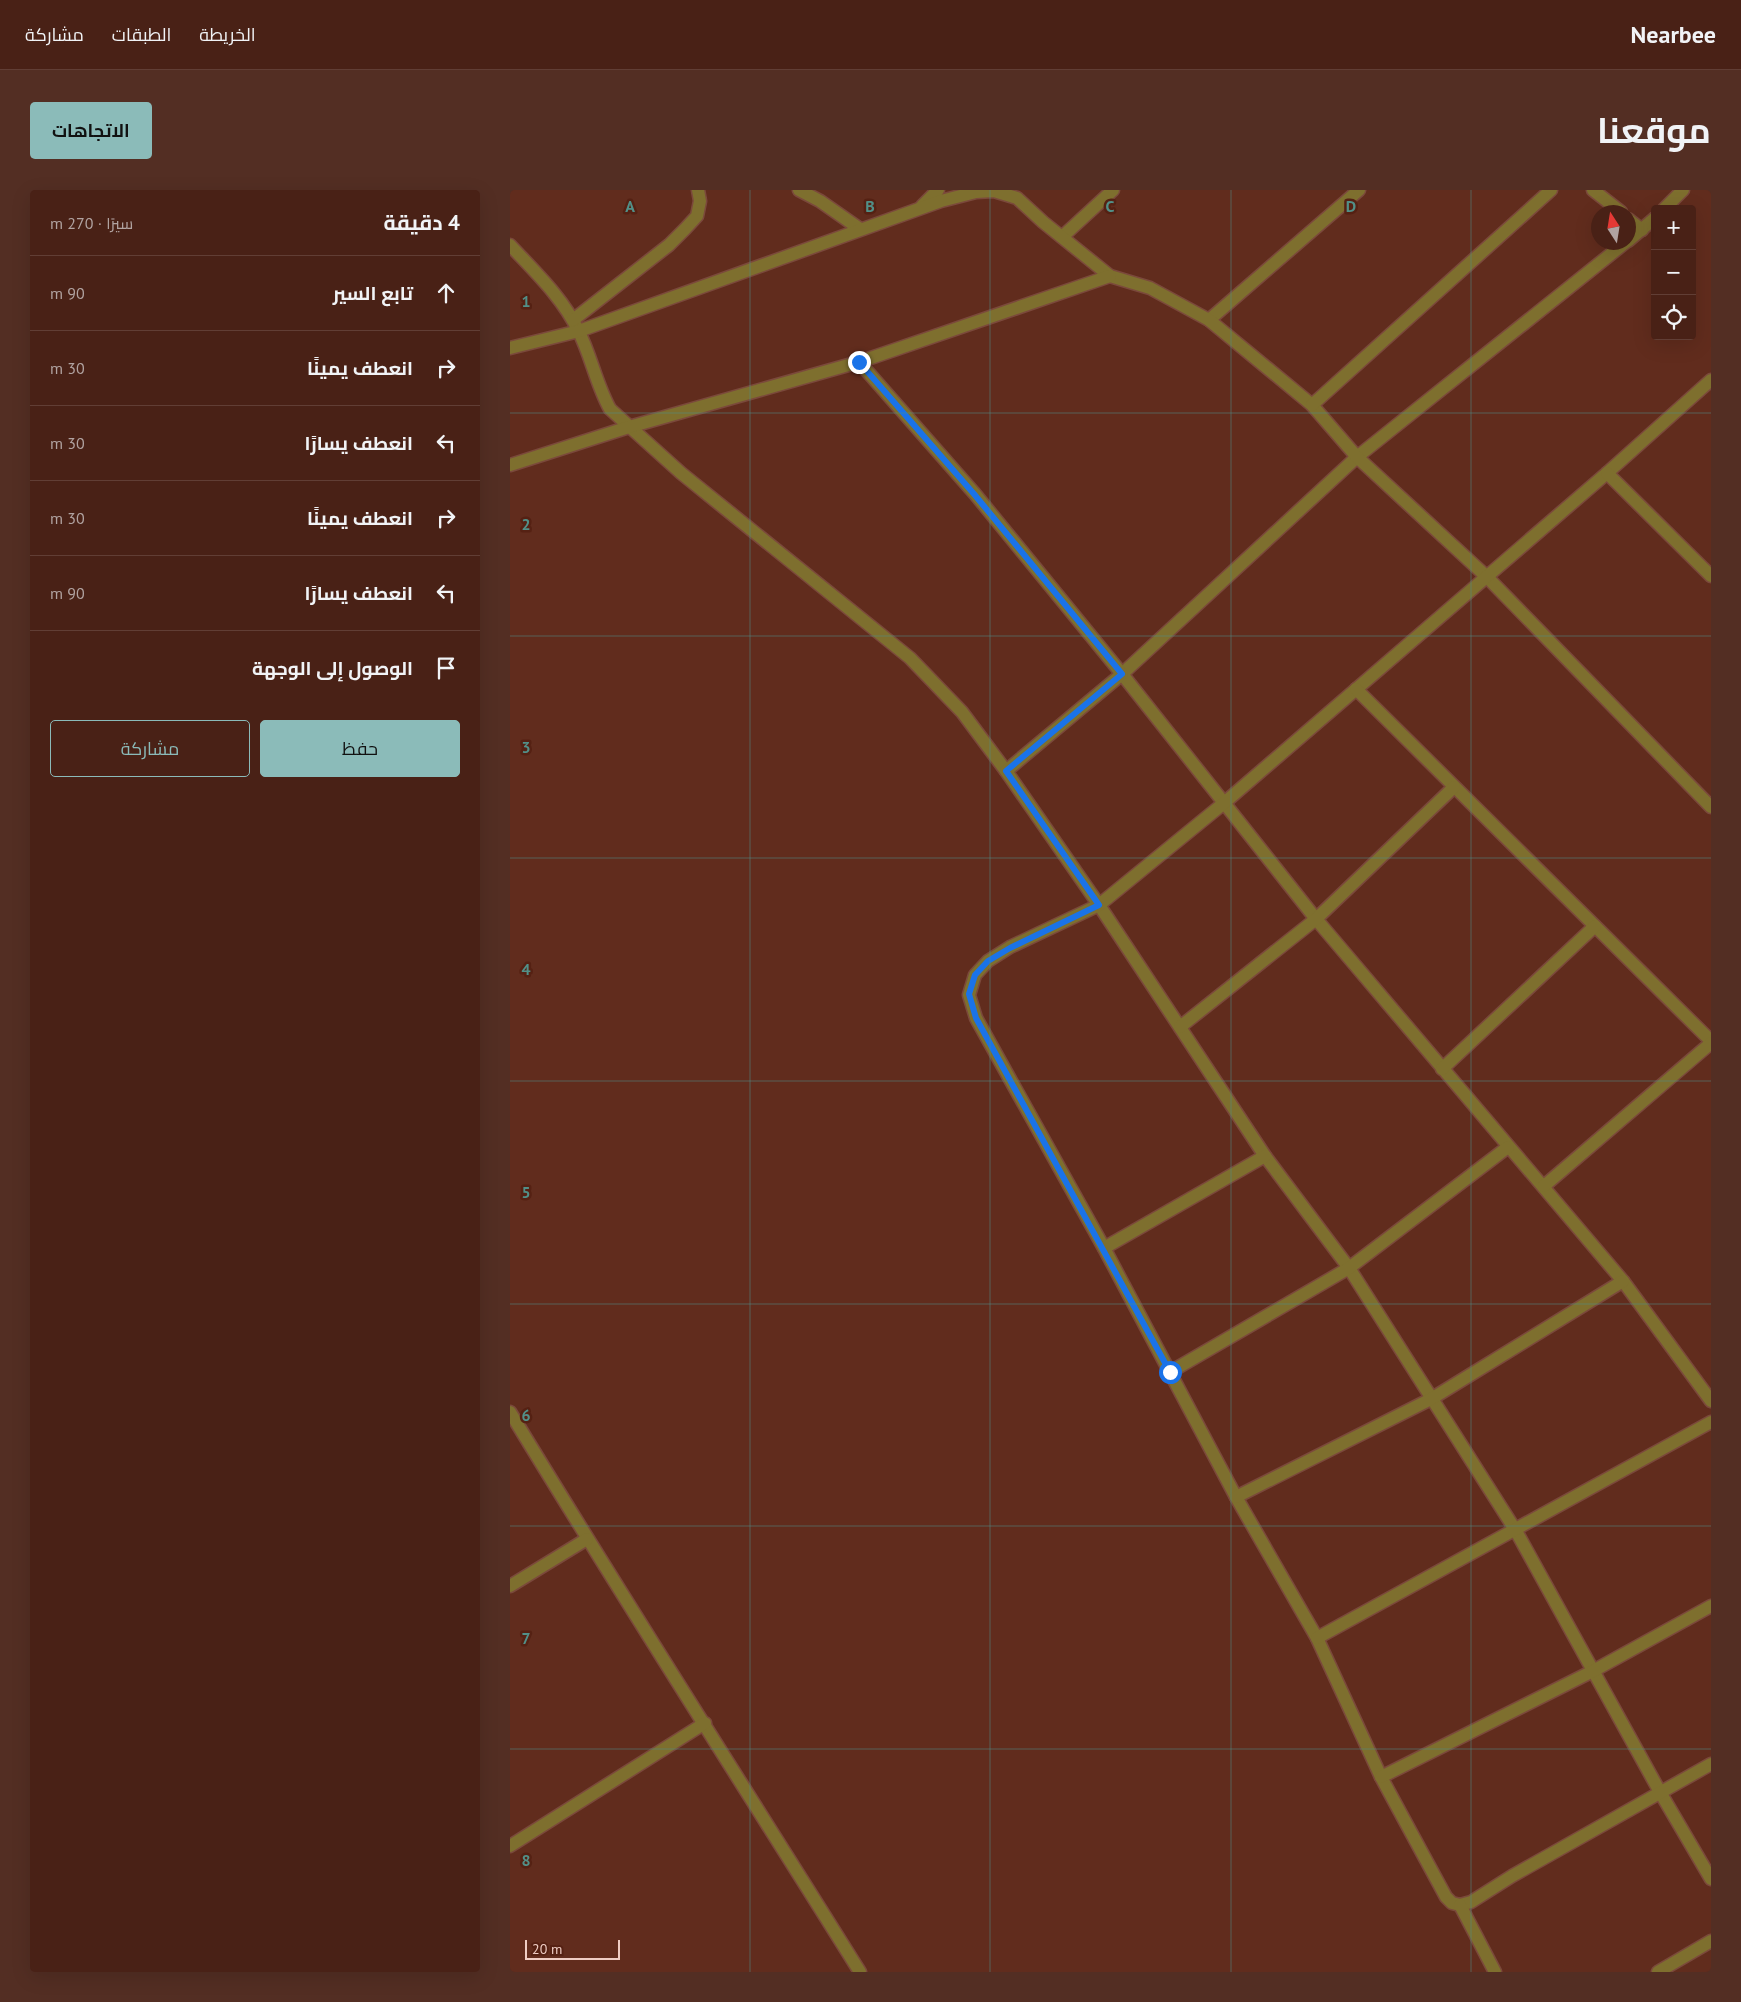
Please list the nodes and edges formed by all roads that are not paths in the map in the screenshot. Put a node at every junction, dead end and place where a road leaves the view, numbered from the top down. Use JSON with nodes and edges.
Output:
{"nodes":[{"id":1,"x":698,"y":190,"type":"edge"},
{"id":2,"x":799,"y":190,"type":"edge"},
{"id":3,"x":938,"y":190,"type":"edge"},
{"id":4,"x":1113,"y":190,"type":"edge"},
{"id":5,"x":1359,"y":190,"type":"edge"},
{"id":6,"x":1551,"y":190,"type":"edge"},
{"id":7,"x":1593,"y":190,"type":"edge"},
{"id":8,"x":1683,"y":190,"type":"edge"},
{"id":9,"x":1612,"y":205,"type":"edge"},
{"id":10,"x":1668,"y":205,"type":"edge"},
{"id":11,"x":920,"y":208,"type":"junction"},
{"id":12,"x":1651,"y":222,"type":"edge"},
{"id":13,"x":1636,"y":225,"type":"edge"},
{"id":14,"x":860,"y":229,"type":"junction"},
{"id":15,"x":1642,"y":230,"type":"junction"},
{"id":16,"x":1636,"y":235,"type":"edge"},
{"id":17,"x":1062,"y":237,"type":"junction"},
{"id":18,"x":510,"y":245,"type":"edge"},
{"id":19,"x":1618,"y":250,"type":"edge"},
{"id":20,"x":1110,"y":276,"type":"junction"},
{"id":21,"x":1209,"y":320,"type":"junction"},
{"id":22,"x":576,"y":326,"type":"junction"},
{"id":23,"x":510,"y":348,"type":"edge"},
{"id":24,"x":859,"y":362,"type":"junction"},
{"id":25,"x":1711,"y":380,"type":"edge"},
{"id":26,"x":1312,"y":405,"type":"junction"},
{"id":27,"x":628,"y":427,"type":"junction"},
{"id":28,"x":1357,"y":457,"type":"junction"},
{"id":29,"x":510,"y":465,"type":"edge"},
{"id":30,"x":1607,"y":473,"type":"junction"},
{"id":31,"x":1711,"y":576,"type":"edge"},
{"id":32,"x":1487,"y":577,"type":"junction"},
{"id":33,"x":1122,"y":674,"type":"junction"},
{"id":34,"x":1356,"y":689,"type":"junction"},
{"id":35,"x":1006,"y":771,"type":"junction"},
{"id":36,"x":1454,"y":787,"type":"junction"},
{"id":37,"x":1224,"y":803,"type":"junction"},
{"id":38,"x":1711,"y":807,"type":"edge"},
{"id":39,"x":1099,"y":905,"type":"junction"},
{"id":40,"x":1316,"y":919,"type":"junction"},
{"id":41,"x":1595,"y":926,"type":"junction"},
{"id":42,"x":1180,"y":1027,"type":"junction"},
{"id":43,"x":1711,"y":1042,"type":"edge"},
{"id":44,"x":1442,"y":1069,"type":"junction"},
{"id":45,"x":1508,"y":1146,"type":"junction"},
{"id":46,"x":1264,"y":1156,"type":"junction"},
{"id":47,"x":1544,"y":1186,"type":"junction"},
{"id":48,"x":1104,"y":1248,"type":"junction"},
{"id":49,"x":1349,"y":1268,"type":"junction"},
{"id":50,"x":1623,"y":1281,"type":"junction"},
{"id":51,"x":1170,"y":1372,"type":"junction"},
{"id":52,"x":1431,"y":1399,"type":"junction"},
{"id":53,"x":1711,"y":1401,"type":"edge"},
{"id":54,"x":510,"y":1412,"type":"edge"},
{"id":55,"x":1711,"y":1422,"type":"edge"},
{"id":56,"x":1236,"y":1497,"type":"junction"},
{"id":57,"x":1516,"y":1531,"type":"junction"},
{"id":58,"x":587,"y":1539,"type":"junction"},
{"id":59,"x":510,"y":1586,"type":"edge"},
{"id":60,"x":1711,"y":1606,"type":"edge"},
{"id":61,"x":1317,"y":1638,"type":"junction"},
{"id":62,"x":1593,"y":1671,"type":"junction"},
{"id":63,"x":705,"y":1723,"type":"junction"},
{"id":64,"x":1711,"y":1764,"type":"edge"},
{"id":65,"x":1381,"y":1777,"type":"junction"},
{"id":66,"x":1660,"y":1792,"type":"junction"},
{"id":67,"x":510,"y":1846,"type":"edge"},
{"id":68,"x":1711,"y":1878,"type":"edge"},
{"id":69,"x":1460,"y":1905,"type":"junction"},
{"id":70,"x":1711,"y":1941,"type":"edge"},
{"id":71,"x":860,"y":1972,"type":"edge"},
{"id":72,"x":1495,"y":1972,"type":"edge"},
{"id":73,"x":1658,"y":1972,"type":"edge"}],
"edges":[{"from":1,"to":22,"type":"street"},
{"from":2,"to":14,"type":"street"},
{"from":3,"to":11,"type":"street"},
{"from":4,"to":17,"type":"street"},
{"from":5,"to":21,"type":"street"},
{"from":6,"to":26,"type":"street"},
{"from":7,"to":9,"type":"street"},
{"from":8,"to":10,"type":"street"},
{"from":11,"to":14,"type":"street"},
{"from":11,"to":17,"type":"street"},
{"from":12,"to":15,"type":"street"},
{"from":13,"to":15,"type":"street"},
{"from":14,"to":22,"type":"street"},
{"from":15,"to":16,"type":"street"},
{"from":17,"to":20,"type":"street"},
{"from":18,"to":22,"type":"street"},
{"from":19,"to":28,"type":"street"},
{"from":20,"to":21,"type":"street"},
{"from":20,"to":24,"type":"street"},
{"from":21,"to":26,"type":"street"},
{"from":22,"to":23,"type":"street"},
{"from":22,"to":27,"type":"street"},
{"from":24,"to":27,"type":"street"},
{"from":24,"to":33,"type":"street"},
{"from":25,"to":30,"type":"street"},
{"from":26,"to":28,"type":"street"},
{"from":27,"to":29,"type":"street"},
{"from":27,"to":35,"type":"street"},
{"from":28,"to":32,"type":"street"},
{"from":28,"to":33,"type":"street"},
{"from":30,"to":31,"type":"street"},
{"from":30,"to":32,"type":"street"},
{"from":32,"to":34,"type":"street"},
{"from":32,"to":38,"type":"street"},
{"from":33,"to":35,"type":"street"},
{"from":33,"to":37,"type":"street"},
{"from":34,"to":36,"type":"street"},
{"from":34,"to":37,"type":"street"},
{"from":35,"to":39,"type":"street"},
{"from":36,"to":40,"type":"street"},
{"from":36,"to":41,"type":"street"},
{"from":37,"to":39,"type":"street"},
{"from":37,"to":40,"type":"street"},
{"from":39,"to":42,"type":"street"},
{"from":39,"to":48,"type":"street"},
{"from":40,"to":42,"type":"street"},
{"from":40,"to":44,"type":"street"},
{"from":41,"to":43,"type":"street"},
{"from":41,"to":44,"type":"street"},
{"from":42,"to":46,"type":"street"},
{"from":43,"to":47,"type":"street"},
{"from":44,"to":45,"type":"street"},
{"from":45,"to":47,"type":"street"},
{"from":45,"to":49,"type":"street"},
{"from":46,"to":48,"type":"street"},
{"from":46,"to":49,"type":"street"},
{"from":47,"to":50,"type":"street"},
{"from":48,"to":51,"type":"street"},
{"from":49,"to":51,"type":"street"},
{"from":49,"to":52,"type":"street"},
{"from":50,"to":52,"type":"street"},
{"from":50,"to":53,"type":"street"},
{"from":51,"to":56,"type":"street"},
{"from":52,"to":56,"type":"street"},
{"from":52,"to":57,"type":"street"},
{"from":54,"to":58,"type":"street"},
{"from":55,"to":57,"type":"street"},
{"from":56,"to":61,"type":"street"},
{"from":57,"to":61,"type":"street"},
{"from":57,"to":62,"type":"street"},
{"from":58,"to":59,"type":"street"},
{"from":58,"to":63,"type":"street"},
{"from":60,"to":62,"type":"street"},
{"from":61,"to":65,"type":"street"},
{"from":62,"to":65,"type":"street"},
{"from":62,"to":66,"type":"street"},
{"from":63,"to":67,"type":"street"},
{"from":63,"to":71,"type":"street"},
{"from":64,"to":66,"type":"street"},
{"from":65,"to":69,"type":"street"},
{"from":66,"to":68,"type":"street"},
{"from":66,"to":69,"type":"street"},
{"from":69,"to":72,"type":"street"},
{"from":70,"to":73,"type":"street"}]}
